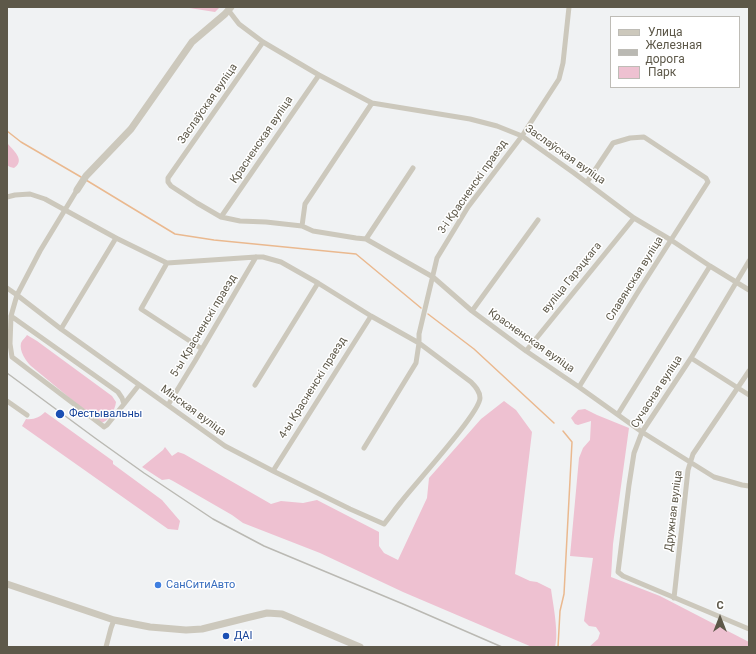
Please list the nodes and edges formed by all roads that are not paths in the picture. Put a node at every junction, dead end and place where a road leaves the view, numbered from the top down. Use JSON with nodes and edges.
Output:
{"nodes":[{"id":1,"x":570,"y":7,"type":"edge"},
{"id":2,"x":230,"y":9,"type":"edge"},
{"id":3,"x":264,"y":42,"type":"junction"},
{"id":4,"x":319,"y":75,"type":"junction"},
{"id":5,"x":372,"y":103,"type":"junction"},
{"id":6,"x":522,"y":136,"type":"junction"},
{"id":7,"x":412,"y":168,"type":"dead end"},
{"id":8,"x":168,"y":178,"type":"joint"},
{"id":9,"x":587,"y":182,"type":"junction"},
{"id":10,"x":77,"y":190,"type":"joint"},
{"id":11,"x":7,"y":197,"type":"edge"},
{"id":12,"x":65,"y":210,"type":"junction"},
{"id":13,"x":221,"y":217,"type":"junction"},
{"id":14,"x":634,"y":218,"type":"junction"},
{"id":15,"x":538,"y":220,"type":"dead end"},
{"id":16,"x":302,"y":226,"type":"junction"},
{"id":17,"x":116,"y":238,"type":"junction"},
{"id":18,"x":366,"y":239,"type":"junction"},
{"id":19,"x":672,"y":240,"type":"junction"},
{"id":20,"x":256,"y":257,"type":"junction"},
{"id":21,"x":749,"y":261,"type":"edge"},
{"id":22,"x":167,"y":263,"type":"junction"},
{"id":23,"x":710,"y":266,"type":"junction"},
{"id":24,"x":433,"y":277,"type":"junction"},
{"id":25,"x":318,"y":282,"type":"junction"},
{"id":26,"x":737,"y":282,"type":"junction"},
{"id":27,"x":7,"y":288,"type":"edge"},
{"id":28,"x":749,"y":290,"type":"edge"},
{"id":29,"x":17,"y":294,"type":"junction"},
{"id":30,"x":472,"y":311,"type":"junction"},
{"id":31,"x":12,"y":316,"type":"junction"},
{"id":32,"x":371,"y":316,"type":"junction"},
{"id":33,"x":61,"y":329,"type":"junction"},
{"id":34,"x":419,"y":342,"type":"junction"},
{"id":35,"x":202,"y":349,"type":"junction"},
{"id":36,"x":526,"y":352,"type":"junction"},
{"id":37,"x":691,"y":358,"type":"junction"},
{"id":38,"x":749,"y":371,"type":"edge"},
{"id":39,"x":139,"y":385,"type":"junction"},
{"id":40,"x":255,"y":385,"type":"dead end"},
{"id":41,"x":580,"y":387,"type":"junction"},
{"id":42,"x":738,"y":388,"type":"junction"},
{"id":43,"x":749,"y":395,"type":"edge"},
{"id":44,"x":7,"y":401,"type":"edge"},
{"id":45,"x":124,"y":404,"type":"junction"},
{"id":46,"x":168,"y":405,"type":"junction"},
{"id":47,"x":618,"y":414,"type":"junction"},
{"id":48,"x":27,"y":415,"type":"dead end"},
{"id":49,"x":642,"y":432,"type":"junction"},
{"id":50,"x":364,"y":448,"type":"dead end"},
{"id":51,"x":690,"y":462,"type":"junction"},
{"id":52,"x":273,"y":471,"type":"junction"},
{"id":53,"x":749,"y":486,"type":"edge"},
{"id":54,"x":7,"y":584,"type":"edge"},
{"id":55,"x":674,"y":598,"type":"junction"},
{"id":56,"x":114,"y":620,"type":"junction"},
{"id":57,"x":749,"y":628,"type":"edge"},
{"id":58,"x":106,"y":647,"type":"edge"},
{"id":59,"x":360,"y":647,"type":"edge"}],
"edges":[{"from":1,"to":6,"type":"street","name":"3-і Красненскі праезд"},
{"from":2,"to":3,"type":"street","name":"Заслаўская вуліца"},
{"from":2,"to":10,"type":"street"},
{"from":3,"to":4,"type":"street","name":"Заслаўская вуліца"},
{"from":3,"to":8,"type":"street","name":"Заслаўская вуліца"},
{"from":4,"to":5,"type":"street","name":"Заслаўская вуліца"},
{"from":4,"to":13,"type":"street","name":"Красненская вуліца"},
{"from":5,"to":6,"type":"street","name":"Заслаўская вуліца"},
{"from":5,"to":16,"type":"street"},
{"from":6,"to":9,"type":"street","name":"Заслаўская вуліца"},
{"from":6,"to":24,"type":"street","name":"3-і Красненскі праезд"},
{"from":7,"to":18,"type":"street"},
{"from":8,"to":13,"type":"street","name":"Красненская вуліца"},
{"from":9,"to":14,"type":"street","name":"Заслаўская вуліца"},
{"from":9,"to":19,"type":"street","name":"Славянская вуліца"},
{"from":10,"to":12,"type":"street"},
{"from":11,"to":12,"type":"street"},
{"from":12,"to":17,"type":"street"},
{"from":12,"to":29,"type":"street"},
{"from":13,"to":16,"type":"street","name":"Красненская вуліца"},
{"from":14,"to":19,"type":"street","name":"Заслаўская вуліца"},
{"from":14,"to":36,"type":"street","name":"вуліца Гарэцкага"},
{"from":15,"to":30,"type":"street","name":"Красненская вуліца"},
{"from":16,"to":18,"type":"street","name":"Красненская вуліца"},
{"from":17,"to":22,"type":"street"},
{"from":17,"to":33,"type":"street"},
{"from":18,"to":24,"type":"street","name":"Красненская вуліца"},
{"from":19,"to":23,"type":"street","name":"Заслаўская вуліца"},
{"from":19,"to":41,"type":"street","name":"Славянская вуліца"},
{"from":20,"to":22,"type":"street"},
{"from":20,"to":25,"type":"street"},
{"from":20,"to":35,"type":"street","name":"5-ы Красненскі праезд"},
{"from":21,"to":26,"type":"street","name":"Сучасная вуліца"},
{"from":22,"to":35,"type":"street"},
{"from":23,"to":26,"type":"street","name":"Заслаўская вуліца"},
{"from":23,"to":47,"type":"street","name":"Сучасная вуліца"},
{"from":24,"to":30,"type":"street","name":"Красненская вуліца"},
{"from":24,"to":34,"type":"street","name":"3-і Красненскі праезд"},
{"from":25,"to":32,"type":"street"},
{"from":25,"to":40,"type":"street"},
{"from":26,"to":28,"type":"street","name":"Заслаўская вуліца"},
{"from":26,"to":37,"type":"street","name":"Сучасная вуліца"},
{"from":27,"to":29,"type":"street","name":"Мінская вуліца"},
{"from":29,"to":31,"type":"street"},
{"from":29,"to":33,"type":"street","name":"Мінская вуліца"},
{"from":30,"to":36,"type":"street","name":"Красненская вуліца"},
{"from":31,"to":45,"type":"street"},
{"from":31,"to":45,"type":"street"},
{"from":32,"to":34,"type":"street"},
{"from":32,"to":52,"type":"street","name":"4-ы Красненскі праезд"},
{"from":33,"to":39,"type":"street","name":"Мінская вуліца"},
{"from":34,"to":50,"type":"street","name":"3-і Красненскі праезд"},
{"from":34,"to":52,"type":"street","name":"Мінская вуліца"},
{"from":35,"to":46,"type":"street","name":"5-ы Красненскі праезд"},
{"from":36,"to":41,"type":"street","name":"Красненская вуліца"},
{"from":37,"to":42,"type":"street"},
{"from":37,"to":49,"type":"street","name":"Сучасная вуліца"},
{"from":38,"to":42,"type":"street","name":"Дружная вуліца"},
{"from":39,"to":45,"type":"street"},
{"from":39,"to":46,"type":"street","name":"Мінская вуліца"},
{"from":41,"to":47,"type":"street","name":"Красненская вуліца"},
{"from":42,"to":43,"type":"street"},
{"from":42,"to":51,"type":"street","name":"Дружная вуліца"},
{"from":44,"to":48,"type":"street"},
{"from":46,"to":52,"type":"street","name":"Мінская вуліца"},
{"from":47,"to":49,"type":"street","name":"Красненская вуліца"},
{"from":49,"to":51,"type":"street","name":"Красненская вуліца"},
{"from":49,"to":55,"type":"street","name":"Сучасная вуліца"},
{"from":51,"to":53,"type":"street","name":"Красненская вуліца"},
{"from":51,"to":55,"type":"street","name":"Дружная вуліца"},
{"from":54,"to":56,"type":"street"},
{"from":55,"to":57,"type":"street"},
{"from":56,"to":58,"type":"street"},
{"from":56,"to":59,"type":"street"}]}
